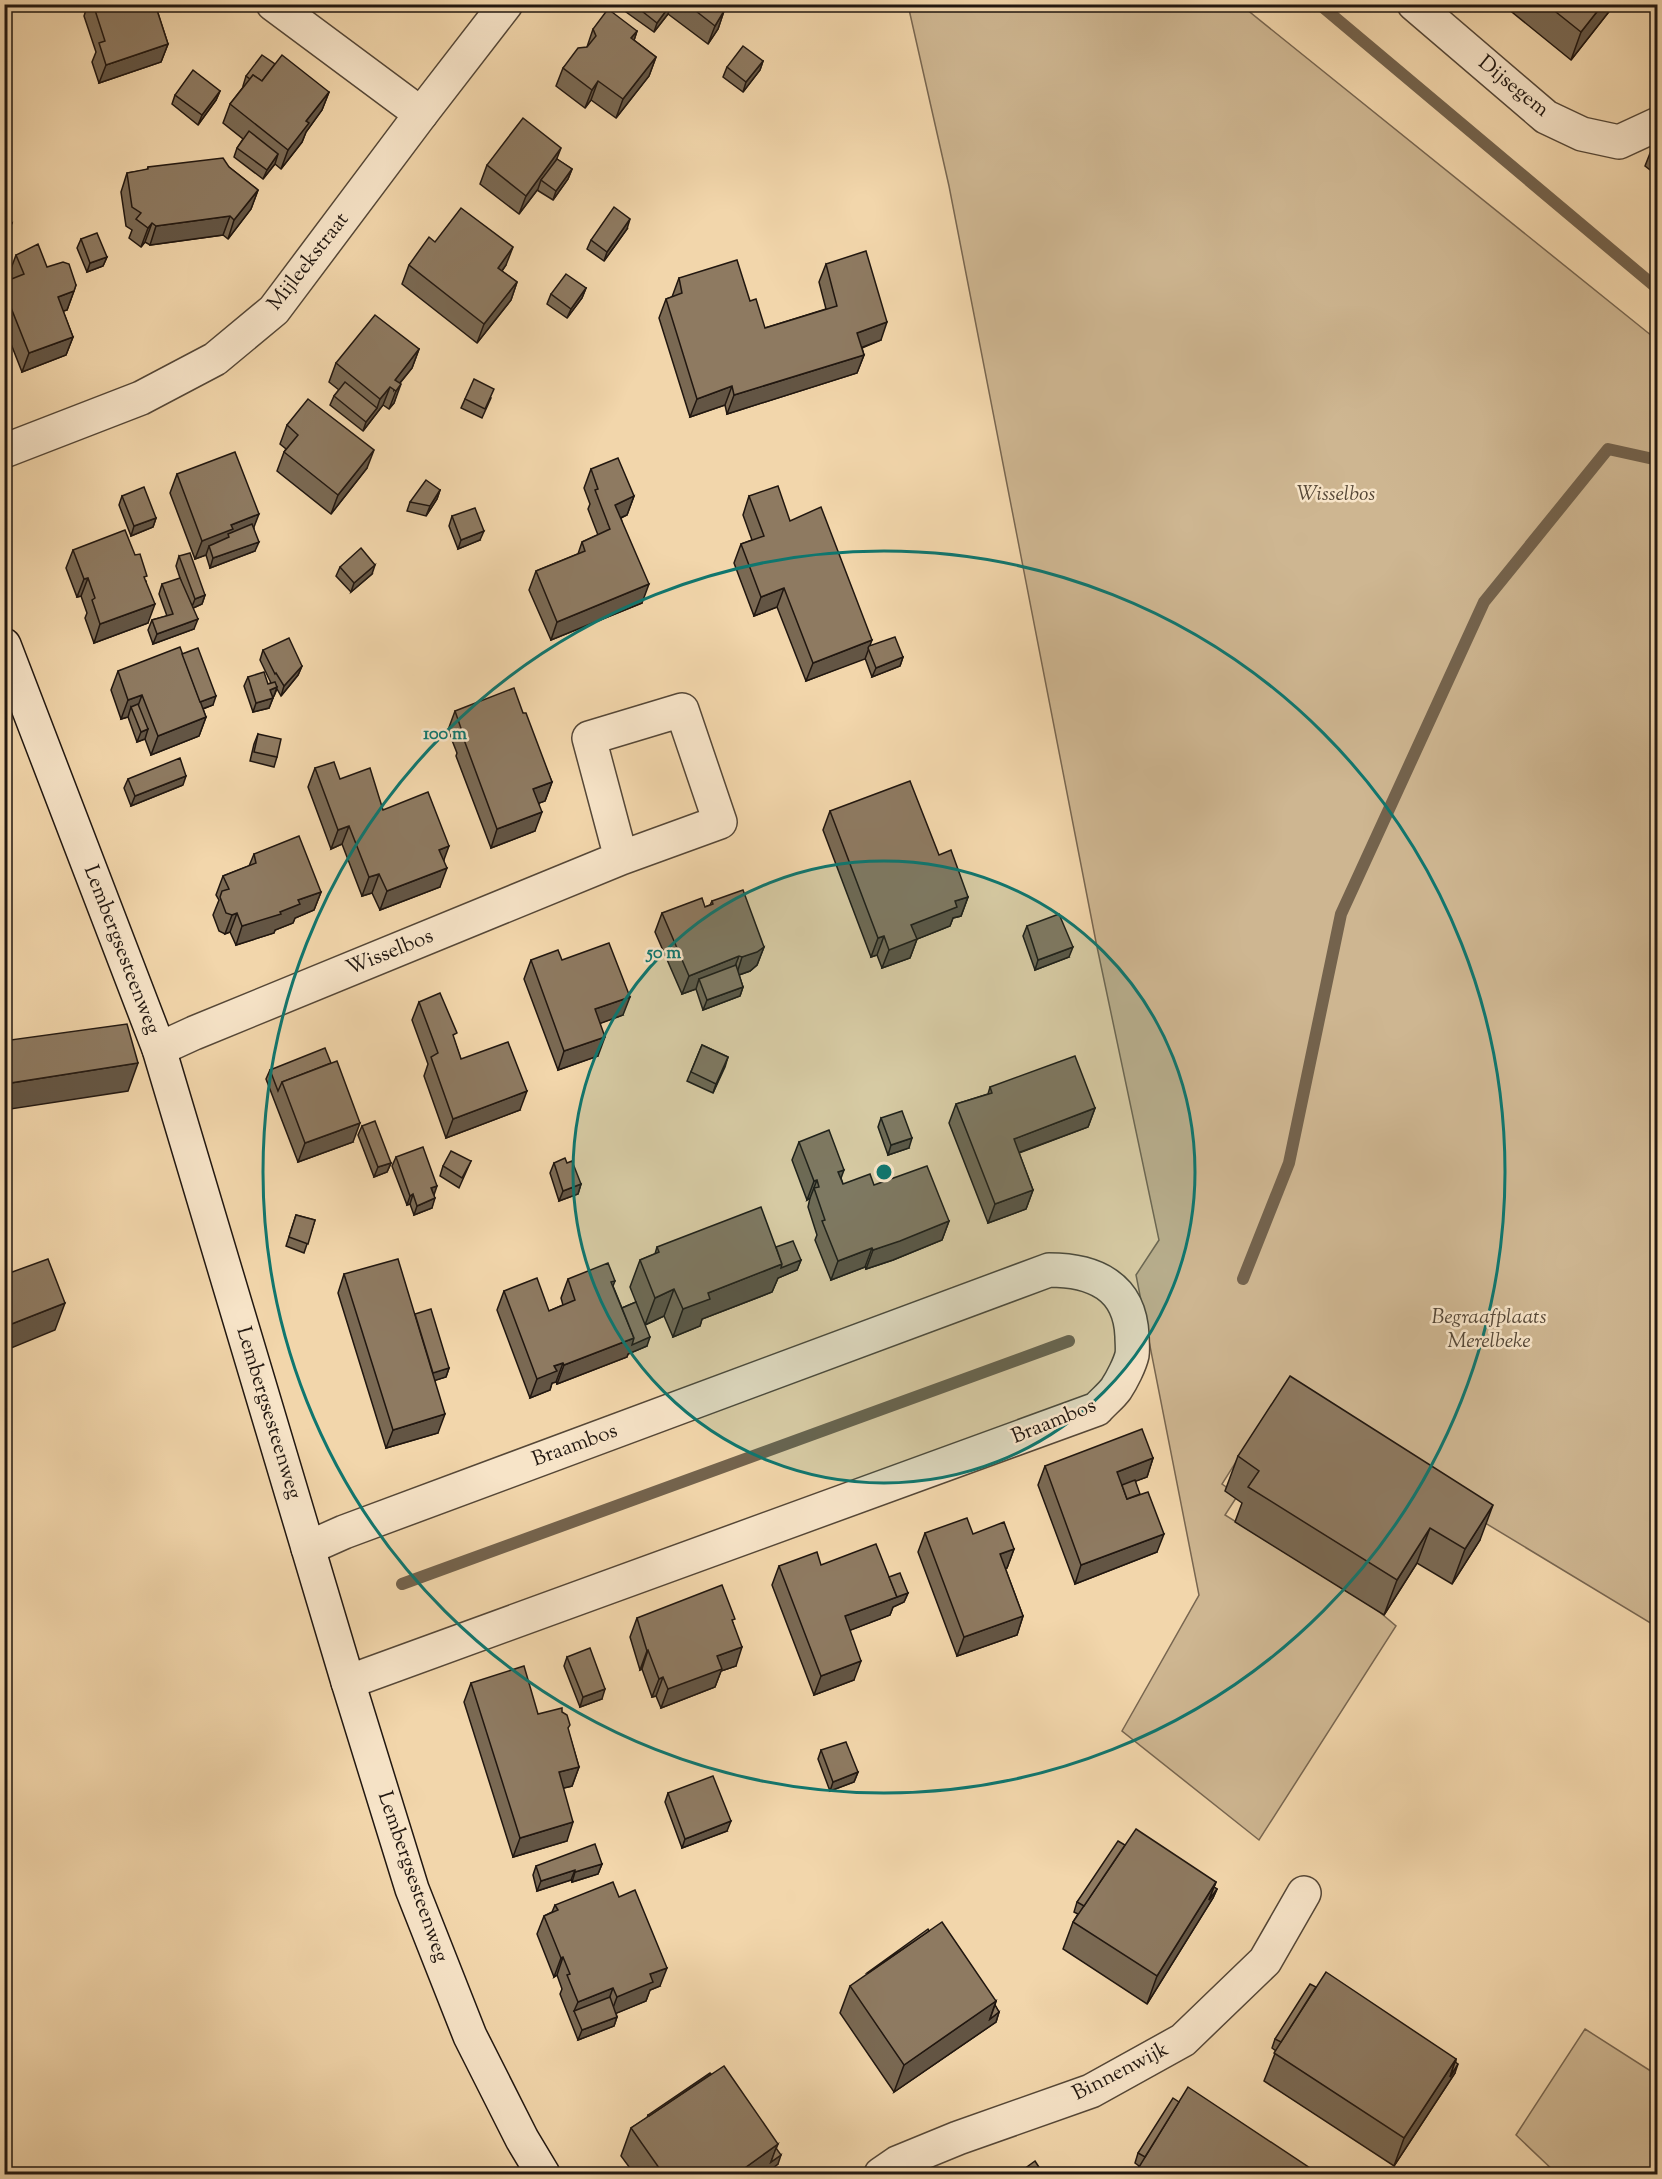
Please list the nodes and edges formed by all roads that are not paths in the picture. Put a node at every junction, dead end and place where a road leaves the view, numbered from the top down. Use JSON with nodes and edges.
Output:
{"nodes":[{"id":1,"x":273,"y":4,"type":"edge"},
{"id":2,"x":506,"y":4,"type":"edge"},
{"id":3,"x":1414,"y":4,"type":"edge"},
{"id":4,"x":421,"y":114,"type":"junction"},
{"id":5,"x":1658,"y":124,"type":"edge"},
{"id":6,"x":4,"y":452,"type":"edge"},
{"id":7,"x":4,"y":645,"type":"edge"},
{"id":8,"x":621,"y":858,"type":"junction"},
{"id":9,"x":159,"y":1049,"type":"junction"},
{"id":10,"x":308,"y":1548,"type":"junction"},
{"id":11,"x":348,"y":1683,"type":"junction"},
{"id":12,"x":1304,"y":1893,"type":"dead end"},
{"id":13,"x":543,"y":2175,"type":"edge"},
{"id":14,"x":881,"y":2175,"type":"edge"}],
"edges":[{"from":1,"to":4,"type":"street"},
{"from":2,"to":4,"type":"street","name":"Mijleekstraat"},
{"from":3,"to":5,"type":"street","name":"Dijsegem"},
{"from":4,"to":6,"type":"street","name":"Mijleekstraat"},
{"from":7,"to":9,"type":"street","name":"Lembergsesteenweg"},
{"from":8,"to":8,"type":"street","name":"Wisselbos"},
{"from":8,"to":9,"type":"street","name":"Wisselbos"},
{"from":9,"to":10,"type":"street","name":"Lembergsesteenweg"},
{"from":10,"to":11,"type":"street","name":"Lembergsesteenweg"},
{"from":10,"to":11,"type":"street","name":"Braambos"},
{"from":11,"to":13,"type":"street","name":"Lembergsesteenweg"},
{"from":12,"to":14,"type":"street","name":"Binnenwijk"}]}
